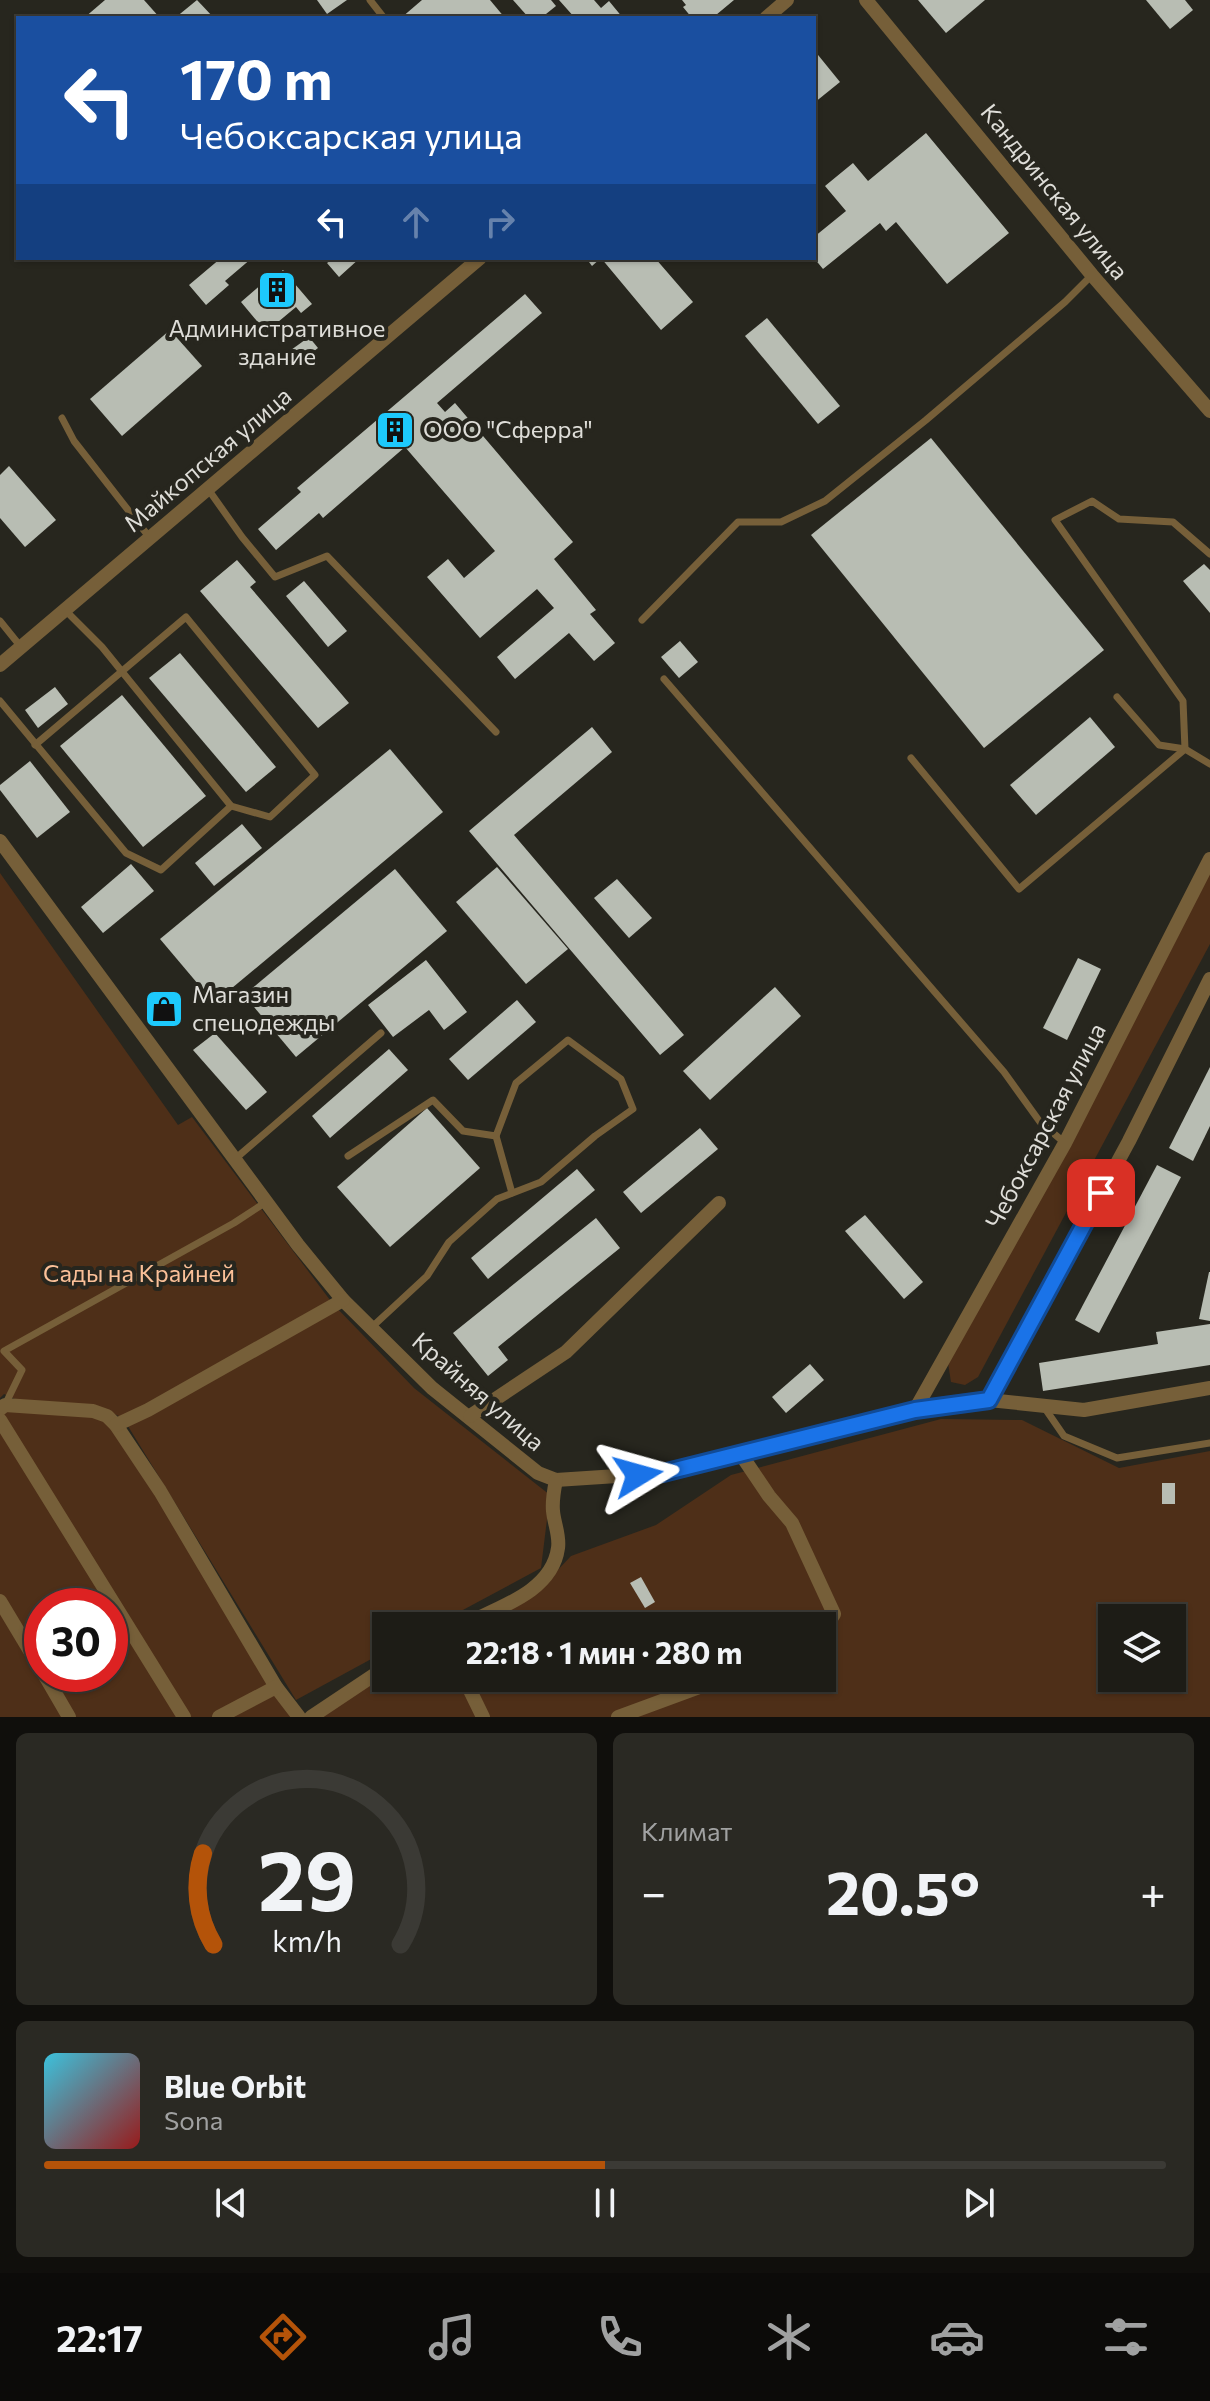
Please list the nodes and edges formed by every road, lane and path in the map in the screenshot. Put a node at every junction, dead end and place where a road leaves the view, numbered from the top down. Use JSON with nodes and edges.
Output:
{"nodes":[{"id":1,"x":370,"y":0,"type":"edge"},
{"id":2,"x":787,"y":0,"type":"edge"},
{"id":3,"x":866,"y":0,"type":"edge"},
{"id":4,"x":382,"y":16,"type":"edge"},
{"id":5,"x":768,"y":16,"type":"edge"},
{"id":6,"x":478,"y":260,"type":"edge"},
{"id":7,"x":1092,"y":275,"type":"junction"},
{"id":8,"x":1210,"y":411,"type":"edge"},
{"id":9,"x":62,"y":418,"type":"dead end"},
{"id":10,"x":208,"y":489,"type":"junction"},
{"id":11,"x":150,"y":538,"type":"junction"},
{"id":12,"x":1210,"y":554,"type":"edge"},
{"id":13,"x":65,"y":610,"type":"junction"},
{"id":14,"x":642,"y":620,"type":"dead end"},
{"id":15,"x":0,"y":621,"type":"edge"},
{"id":16,"x":21,"y":647,"type":"junction"},
{"id":17,"x":0,"y":665,"type":"edge"},
{"id":18,"x":122,"y":672,"type":"junction"},
{"id":19,"x":664,"y":679,"type":"dead end"},
{"id":20,"x":1117,"y":697,"type":"dead end"},
{"id":21,"x":0,"y":701,"type":"edge"},
{"id":22,"x":496,"y":732,"type":"dead end"},
{"id":23,"x":35,"y":745,"type":"junction"},
{"id":24,"x":1185,"y":749,"type":"junction"},
{"id":25,"x":911,"y":758,"type":"dead end"},
{"id":26,"x":1210,"y":764,"type":"edge"},
{"id":27,"x":231,"y":806,"type":"junction"},
{"id":28,"x":0,"y":841,"type":"edge"},
{"id":29,"x":1210,"y":859,"type":"edge"},
{"id":30,"x":1210,"y":979,"type":"edge"},
{"id":31,"x":381,"y":1033,"type":"dead end"},
{"id":32,"x":496,"y":1136,"type":"junction"},
{"id":33,"x":1065,"y":1143,"type":"junction"},
{"id":34,"x":348,"y":1156,"type":"dead end"},
{"id":35,"x":235,"y":1159,"type":"junction"},
{"id":36,"x":512,"y":1193,"type":"junction"},
{"id":37,"x":266,"y":1202,"type":"junction"},
{"id":38,"x":719,"y":1203,"type":"dead end"},
{"id":39,"x":343,"y":1300,"type":"junction"},
{"id":40,"x":372,"y":1327,"type":"junction"},
{"id":41,"x":1210,"y":1388,"type":"edge"},
{"id":42,"x":989,"y":1400,"type":"junction"},
{"id":43,"x":1042,"y":1406,"type":"junction"},
{"id":44,"x":915,"y":1410,"type":"junction"},
{"id":45,"x":2,"y":1411,"type":"edge"},
{"id":46,"x":470,"y":1416,"type":"junction"},
{"id":47,"x":116,"y":1425,"type":"junction"},
{"id":48,"x":1210,"y":1443,"type":"edge"},
{"id":49,"x":740,"y":1453,"type":"junction"},
{"id":50,"x":556,"y":1480,"type":"junction"},
{"id":51,"x":0,"y":1601,"type":"edge"},
{"id":52,"x":489,"y":1612,"type":"edge"},
{"id":53,"x":833,"y":1612,"type":"edge"},
{"id":54,"x":24,"y":1641,"type":"edge"},
{"id":55,"x":372,"y":1676,"type":"edge"},
{"id":56,"x":276,"y":1687,"type":"junction"},
{"id":57,"x":54,"y":1692,"type":"edge"},
{"id":58,"x":471,"y":1692,"type":"edge"},
{"id":59,"x":686,"y":1692,"type":"edge"},
{"id":60,"x":69,"y":1717,"type":"edge"},
{"id":61,"x":184,"y":1717,"type":"edge"},
{"id":62,"x":219,"y":1717,"type":"edge"},
{"id":63,"x":299,"y":1717,"type":"edge"},
{"id":64,"x":311,"y":1717,"type":"edge"},
{"id":65,"x":483,"y":1717,"type":"edge"},
{"id":66,"x":618,"y":1717,"type":"edge"}],
"edges":[{"from":1,"to":4,"type":"lane"},
{"from":2,"to":5,"type":"street"},
{"from":3,"to":7,"type":"street","name":"Кандринская улица"},
{"from":6,"to":10,"type":"street","name":"Майкопская улица"},
{"from":7,"to":8,"type":"street","name":"Кандринская улица"},
{"from":7,"to":14,"type":"lane"},
{"from":9,"to":11,"type":"lane"},
{"from":10,"to":11,"type":"street","name":"Майкопская улица"},
{"from":10,"to":22,"type":"lane"},
{"from":11,"to":13,"type":"street","name":"Майкопская улица"},
{"from":12,"to":24,"type":"lane"},
{"from":13,"to":16,"type":"street","name":"Майкопская улица"},
{"from":13,"to":18,"type":"lane"},
{"from":15,"to":16,"type":"lane"},
{"from":16,"to":17,"type":"street","name":"Майкопская улица"},
{"from":18,"to":23,"type":"lane"},
{"from":18,"to":27,"type":"lane"},
{"from":18,"to":27,"type":"lane"},
{"from":19,"to":33,"type":"lane"},
{"from":20,"to":24,"type":"lane"},
{"from":21,"to":23,"type":"lane"},
{"from":23,"to":27,"type":"lane"},
{"from":24,"to":25,"type":"lane"},
{"from":24,"to":26,"type":"lane"},
{"from":28,"to":35,"type":"street","name":"Крайняя улица"},
{"from":29,"to":33,"type":"street","name":"Чебоксарская улица"},
{"from":30,"to":42,"type":"street"},
{"from":31,"to":35,"type":"lane"},
{"from":32,"to":34,"type":"lane"},
{"from":32,"to":36,"type":"lane"},
{"from":32,"to":36,"type":"lane"},
{"from":33,"to":44,"type":"street","name":"Чебоксарская улица"},
{"from":35,"to":37,"type":"street","name":"Крайняя улица"},
{"from":36,"to":40,"type":"lane"},
{"from":37,"to":39,"type":"street","name":"Крайняя улица"},
{"from":37,"to":45,"type":"lane"},
{"from":38,"to":46,"type":"street"},
{"from":39,"to":40,"type":"street","name":"Крайняя улица"},
{"from":39,"to":47,"type":"street"},
{"from":40,"to":46,"type":"street","name":"Крайняя улица"},
{"from":41,"to":43,"type":"street","name":"Крайняя улица"},
{"from":42,"to":43,"type":"street","name":"Крайняя улица"},
{"from":42,"to":44,"type":"street","name":"Крайняя улица"},
{"from":43,"to":48,"type":"lane"},
{"from":44,"to":49,"type":"street","name":"Крайняя улица"},
{"from":45,"to":47,"type":"street"},
{"from":45,"to":61,"type":"street"},
{"from":46,"to":50,"type":"street","name":"Крайняя улица"},
{"from":47,"to":56,"type":"street"},
{"from":49,"to":50,"type":"street","name":"Крайняя улица"},
{"from":49,"to":53,"type":"street"},
{"from":50,"to":52,"type":"street"},
{"from":51,"to":54,"type":"street"},
{"from":55,"to":64,"type":"street"},
{"from":56,"to":62,"type":"street"},
{"from":56,"to":63,"type":"street"},
{"from":57,"to":60,"type":"street"},
{"from":58,"to":65,"type":"street"},
{"from":59,"to":66,"type":"street"}]}
